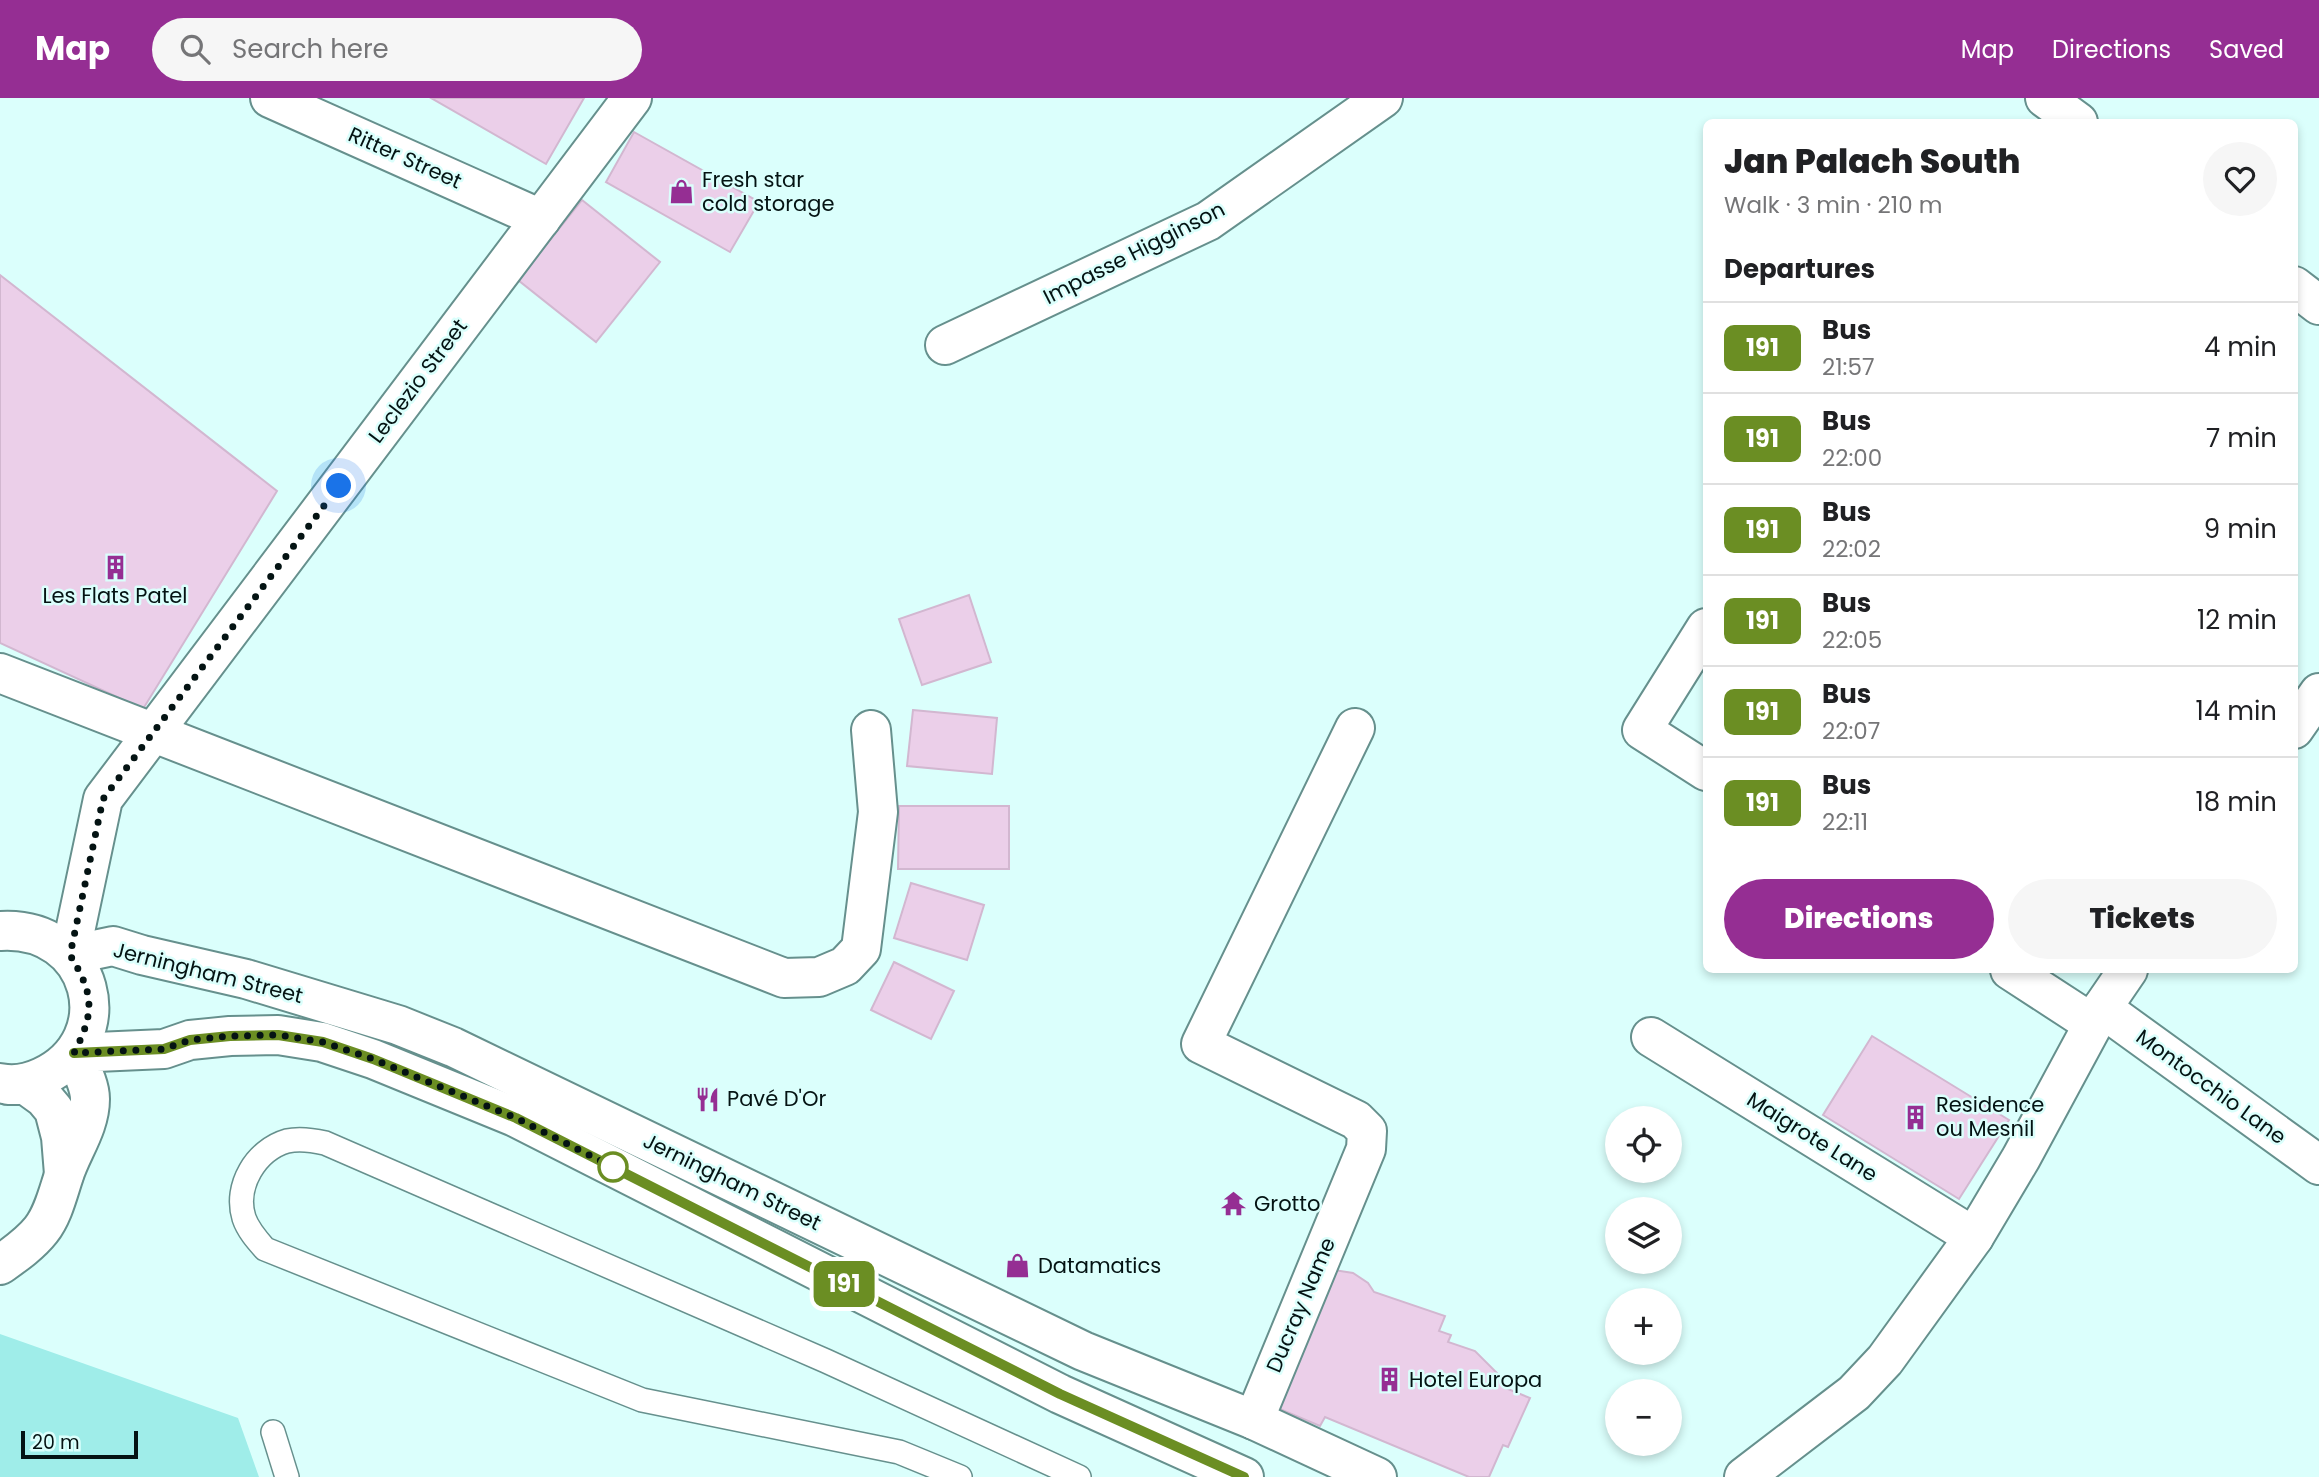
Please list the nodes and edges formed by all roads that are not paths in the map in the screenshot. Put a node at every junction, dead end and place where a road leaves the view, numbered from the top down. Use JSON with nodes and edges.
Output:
{"nodes":[{"id":1,"x":270,"y":98,"type":"edge"},
{"id":2,"x":632,"y":98,"type":"edge"},
{"id":3,"x":1383,"y":98,"type":"edge"},
{"id":4,"x":2045,"y":98,"type":"edge"},
{"id":5,"x":2074,"y":119,"type":"edge"},
{"id":6,"x":541,"y":219,"type":"junction"},
{"id":7,"x":2298,"y":289,"type":"edge"},
{"id":8,"x":2319,"y":305,"type":"edge"},
{"id":9,"x":945,"y":345,"type":"dead end"},
{"id":10,"x":1703,"y":633,"type":"edge"},
{"id":11,"x":0,"y":673,"type":"edge"},
{"id":12,"x":2319,"y":693,"type":"edge"},
{"id":13,"x":2298,"y":723,"type":"edge"},
{"id":14,"x":1355,"y":728,"type":"dead end"},
{"id":15,"x":871,"y":730,"type":"dead end"},
{"id":16,"x":153,"y":732,"type":"junction"},
{"id":17,"x":1703,"y":770,"type":"edge"},
{"id":18,"x":0,"y":931,"type":"edge"},
{"id":19,"x":70,"y":955,"type":"junction"},
{"id":20,"x":2016,"y":973,"type":"edge"},
{"id":21,"x":2127,"y":973,"type":"edge"},
{"id":22,"x":2097,"y":1016,"type":"junction"},
{"id":23,"x":1651,"y":1037,"type":"dead end"},
{"id":24,"x":74,"y":1053,"type":"junction"},
{"id":25,"x":4,"y":1084,"type":"edge"},
{"id":26,"x":2319,"y":1165,"type":"edge"},
{"id":27,"x":64,"y":1174,"type":"junction"},
{"id":28,"x":1975,"y":1237,"type":"junction"},
{"id":29,"x":0,"y":1265,"type":"edge"},
{"id":30,"x":1254,"y":1420,"type":"junction"},
{"id":31,"x":273,"y":1432,"type":"dead end"},
{"id":32,"x":287,"y":1477,"type":"edge"},
{"id":33,"x":960,"y":1477,"type":"edge"},
{"id":34,"x":1079,"y":1477,"type":"edge"},
{"id":35,"x":1244,"y":1477,"type":"edge"},
{"id":36,"x":1377,"y":1477,"type":"edge"},
{"id":37,"x":1744,"y":1477,"type":"edge"}],
"edges":[{"from":1,"to":6,"type":"street","name":"Ritter Street"},
{"from":2,"to":6,"type":"street","name":"Leclezio Street"},
{"from":3,"to":9,"type":"street","name":"Impasse Higginson"},
{"from":4,"to":5,"type":"street"},
{"from":6,"to":16,"type":"street","name":"Leclezio Street"},
{"from":7,"to":8,"type":"street"},
{"from":10,"to":17,"type":"street"},
{"from":11,"to":16,"type":"street"},
{"from":12,"to":13,"type":"street"},
{"from":14,"to":30,"type":"street","name":"Ducray Name"},
{"from":15,"to":16,"type":"street"},
{"from":16,"to":19,"type":"street","name":"Leclezio Street"},
{"from":18,"to":19,"type":"street"},
{"from":19,"to":24,"type":"street"},
{"from":19,"to":30,"type":"street","name":"Jerningham Street"},
{"from":20,"to":22,"type":"street","name":"Montocchio Lane"},
{"from":21,"to":22,"type":"street"},
{"from":22,"to":26,"type":"street","name":"Montocchio Lane"},
{"from":22,"to":28,"type":"street"},
{"from":23,"to":28,"type":"street","name":"Maigrote Lane"},
{"from":24,"to":25,"type":"street"},
{"from":24,"to":27,"type":"street"},
{"from":24,"to":35,"type":"street","name":"Jerningham Street"},
{"from":25,"to":27,"type":"street"},
{"from":27,"to":29,"type":"street"},
{"from":28,"to":37,"type":"street"},
{"from":30,"to":36,"type":"street","name":"Jerningham Street"},
{"from":31,"to":32,"type":"lane"},
{"from":33,"to":34,"type":"lane"}]}
